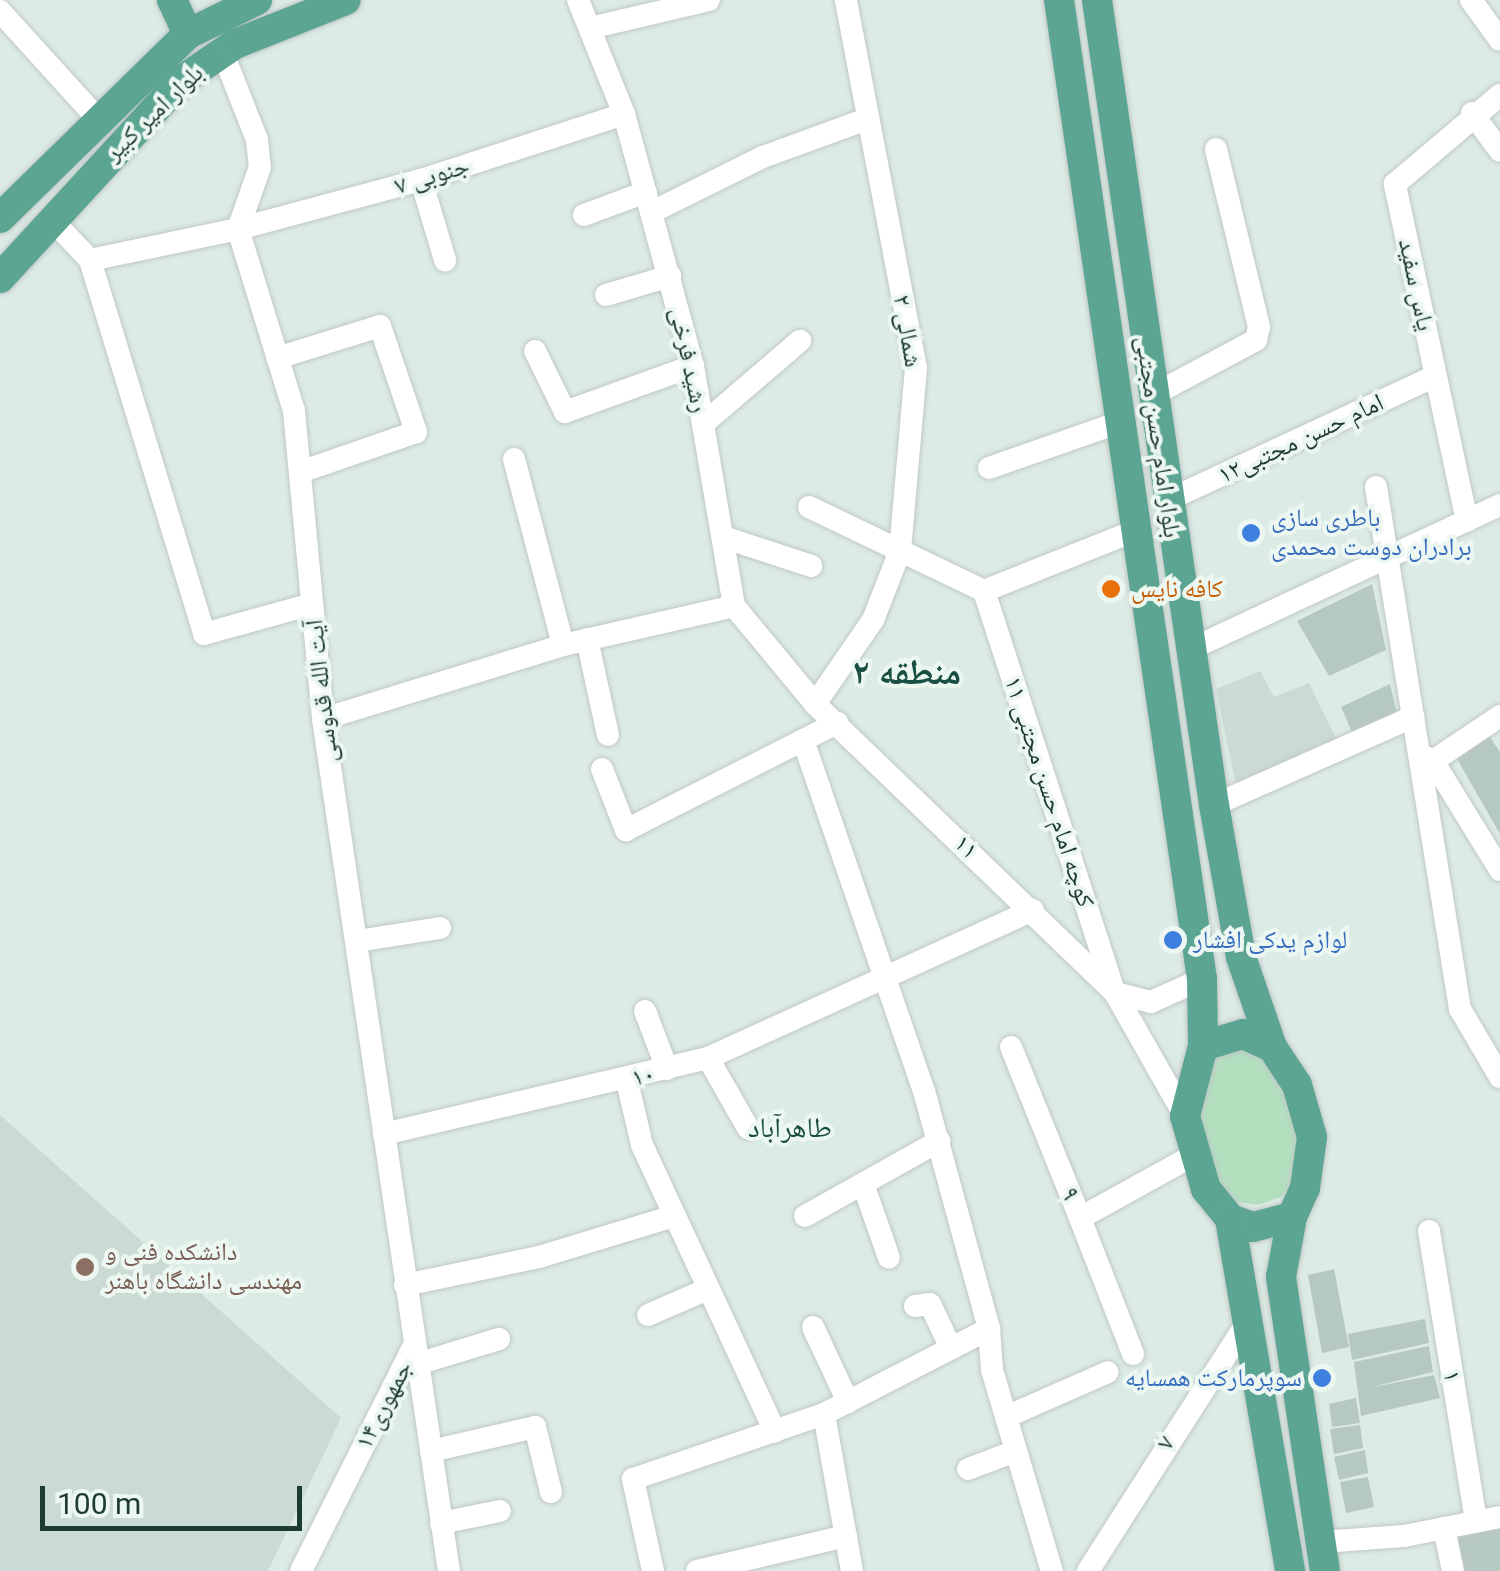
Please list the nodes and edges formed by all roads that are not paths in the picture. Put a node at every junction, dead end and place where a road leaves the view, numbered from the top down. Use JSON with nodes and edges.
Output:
{"nodes":[{"id":1,"x":172,"y":0,"type":"edge"},
{"id":2,"x":257,"y":0,"type":"edge"},
{"id":3,"x":346,"y":0,"type":"edge"},
{"id":4,"x":578,"y":0,"type":"edge"},
{"id":5,"x":709,"y":0,"type":"edge"},
{"id":6,"x":846,"y":0,"type":"edge"},
{"id":7,"x":1059,"y":0,"type":"edge"},
{"id":8,"x":1097,"y":0,"type":"edge"},
{"id":9,"x":1471,"y":0,"type":"edge"},
{"id":10,"x":0,"y":11,"type":"edge"},
{"id":11,"x":590,"y":28,"type":"junction"},
{"id":12,"x":188,"y":34,"type":"junction"},
{"id":13,"x":1500,"y":40,"type":"edge"},
{"id":14,"x":222,"y":52,"type":"junction"},
{"id":15,"x":1500,"y":94,"type":"edge"},
{"id":16,"x":1472,"y":113,"type":"junction"},
{"id":17,"x":624,"y":114,"type":"junction"},
{"id":18,"x":98,"y":119,"type":"junction"},
{"id":19,"x":867,"y":119,"type":"junction"},
{"id":20,"x":1216,"y":149,"type":"dead end"},
{"id":21,"x":1500,"y":152,"type":"edge"},
{"id":22,"x":421,"y":180,"type":"junction"},
{"id":23,"x":649,"y":202,"type":"junction"},
{"id":24,"x":5,"y":204,"type":"edge"},
{"id":25,"x":584,"y":215,"type":"dead end"},
{"id":26,"x":51,"y":219,"type":"junction"},
{"id":27,"x":238,"y":230,"type":"junction"},
{"id":28,"x":90,"y":260,"type":"junction"},
{"id":29,"x":445,"y":260,"type":"dead end"},
{"id":30,"x":670,"y":276,"type":"junction"},
{"id":31,"x":0,"y":278,"type":"edge"},
{"id":32,"x":606,"y":296,"type":"dead end"},
{"id":33,"x":800,"y":341,"type":"dead end"},
{"id":34,"x":535,"y":351,"type":"dead end"},
{"id":35,"x":278,"y":358,"type":"junction"},
{"id":36,"x":693,"y":366,"type":"junction"},
{"id":37,"x":1435,"y":376,"type":"junction"},
{"id":38,"x":1151,"y":396,"type":"junction"},
{"id":39,"x":1120,"y":422,"type":"junction"},
{"id":40,"x":703,"y":424,"type":"junction"},
{"id":41,"x":514,"y":459,"type":"dead end"},
{"id":42,"x":989,"y":468,"type":"dead end"},
{"id":43,"x":300,"y":472,"type":"junction"},
{"id":44,"x":1376,"y":487,"type":"dead end"},
{"id":45,"x":1166,"y":501,"type":"junction"},
{"id":46,"x":1500,"y":505,"type":"edge"},
{"id":47,"x":809,"y":507,"type":"dead end"},
{"id":48,"x":1467,"y":521,"type":"junction"},
{"id":49,"x":1134,"y":531,"type":"junction"},
{"id":50,"x":722,"y":537,"type":"junction"},
{"id":51,"x":900,"y":551,"type":"junction"},
{"id":52,"x":1386,"y":560,"type":"junction"},
{"id":53,"x":811,"y":566,"type":"dead end"},
{"id":54,"x":984,"y":591,"type":"junction"},
{"id":55,"x":312,"y":604,"type":"junction"},
{"id":56,"x":734,"y":606,"type":"junction"},
{"id":57,"x":587,"y":639,"type":"junction"},
{"id":58,"x":563,"y":645,"type":"junction"},
{"id":59,"x":1189,"y":650,"type":"junction"},
{"id":60,"x":816,"y":704,"type":"junction"},
{"id":61,"x":1500,"y":716,"type":"edge"},
{"id":62,"x":1413,"y":717,"type":"junction"},
{"id":63,"x":322,"y":719,"type":"junction"},
{"id":64,"x":836,"y":723,"type":"junction"},
{"id":65,"x":608,"y":735,"type":"dead end"},
{"id":66,"x":803,"y":740,"type":"junction"},
{"id":67,"x":1427,"y":757,"type":"junction"},
{"id":68,"x":602,"y":770,"type":"dead end"},
{"id":69,"x":1214,"y":805,"type":"junction"},
{"id":70,"x":1500,"y":870,"type":"edge"},
{"id":71,"x":1033,"y":910,"type":"junction"},
{"id":72,"x":440,"y":928,"type":"dead end"},
{"id":73,"x":357,"y":940,"type":"junction"},
{"id":74,"x":888,"y":978,"type":"junction"},
{"id":75,"x":1202,"y":979,"type":"junction"},
{"id":76,"x":1114,"y":993,"type":"junction"},
{"id":77,"x":645,"y":1011,"type":"dead end"},
{"id":78,"x":1203,"y":1046,"type":"junction"},
{"id":79,"x":1011,"y":1047,"type":"dead end"},
{"id":80,"x":1272,"y":1048,"type":"junction"},
{"id":81,"x":708,"y":1058,"type":"junction"},
{"id":82,"x":667,"y":1069,"type":"junction"},
{"id":83,"x":1500,"y":1077,"type":"edge"},
{"id":84,"x":627,"y":1081,"type":"junction"},
{"id":85,"x":1185,"y":1116,"type":"junction"},
{"id":86,"x":748,"y":1128,"type":"dead end"},
{"id":87,"x":384,"y":1134,"type":"junction"},
{"id":88,"x":938,"y":1141,"type":"junction"},
{"id":89,"x":1196,"y":1154,"type":"junction"},
{"id":90,"x":863,"y":1184,"type":"junction"},
{"id":91,"x":674,"y":1216,"type":"junction"},
{"id":92,"x":804,"y":1216,"type":"dead end"},
{"id":93,"x":1292,"y":1217,"type":"junction"},
{"id":94,"x":1080,"y":1218,"type":"junction"},
{"id":95,"x":1230,"y":1219,"type":"junction"},
{"id":96,"x":1429,"y":1231,"type":"dead end"},
{"id":97,"x":889,"y":1258,"type":"dead end"},
{"id":98,"x":405,"y":1285,"type":"junction"},
{"id":99,"x":708,"y":1289,"type":"junction"},
{"id":100,"x":914,"y":1306,"type":"dead end"},
{"id":101,"x":648,"y":1315,"type":"dead end"},
{"id":102,"x":1249,"y":1319,"type":"junction"},
{"id":103,"x":813,"y":1327,"type":"dead end"},
{"id":104,"x":989,"y":1330,"type":"junction"},
{"id":105,"x":499,"y":1339,"type":"dead end"},
{"id":106,"x":951,"y":1348,"type":"junction"},
{"id":107,"x":416,"y":1354,"type":"junction"},
{"id":108,"x":1132,"y":1354,"type":"dead end"},
{"id":109,"x":1108,"y":1372,"type":"dead end"},
{"id":110,"x":848,"y":1402,"type":"junction"},
{"id":111,"x":824,"y":1414,"type":"junction"},
{"id":112,"x":1006,"y":1417,"type":"junction"},
{"id":113,"x":775,"y":1432,"type":"junction"},
{"id":114,"x":1016,"y":1450,"type":"junction"},
{"id":115,"x":431,"y":1451,"type":"junction"},
{"id":116,"x":968,"y":1469,"type":"dead end"},
{"id":117,"x":550,"y":1492,"type":"dead end"},
{"id":118,"x":500,"y":1511,"type":"dead end"},
{"id":119,"x":1500,"y":1517,"type":"edge"},
{"id":120,"x":441,"y":1522,"type":"junction"},
{"id":121,"x":1476,"y":1522,"type":"junction"},
{"id":122,"x":1444,"y":1528,"type":"junction"},
{"id":123,"x":846,"y":1536,"type":"junction"},
{"id":124,"x":1323,"y":1556,"type":"edge"},
{"id":125,"x":1095,"y":1568,"type":"edge"},
{"id":126,"x":301,"y":1571,"type":"edge"},
{"id":127,"x":448,"y":1571,"type":"edge"},
{"id":128,"x":653,"y":1571,"type":"edge"},
{"id":129,"x":697,"y":1571,"type":"edge"},
{"id":130,"x":852,"y":1571,"type":"edge"},
{"id":131,"x":1052,"y":1571,"type":"edge"},
{"id":132,"x":1290,"y":1571,"type":"edge"},
{"id":133,"x":1453,"y":1571,"type":"edge"}],
"edges":[{"from":1,"to":12,"type":"main road"},
{"from":2,"to":12,"type":"main road","name":"بلوار امیر کبیر"},
{"from":3,"to":14,"type":"main road","name":"بلوار امیر کبیر"},
{"from":4,"to":11,"type":"street","name":"رشید فرخی"},
{"from":5,"to":11,"type":"street"},
{"from":6,"to":19,"type":"street","name":"۲ شمالی"},
{"from":7,"to":39,"type":"main road","name":"بلوار امام حسن مجتبی"},
{"from":8,"to":38,"type":"main road","name":"بلوار امام حسن مجتبی"},
{"from":9,"to":13,"type":"street"},
{"from":10,"to":18,"type":"street"},
{"from":11,"to":17,"type":"street","name":"رشید فرخی"},
{"from":12,"to":18,"type":"main road","name":"بلوار امیر کبیر"},
{"from":14,"to":26,"type":"main road","name":"بلوار امیر کبیر"},
{"from":14,"to":27,"type":"street"},
{"from":15,"to":16,"type":"street","name":"یاس سفید"},
{"from":16,"to":21,"type":"street"},
{"from":16,"to":37,"type":"street","name":"یاس سفید"},
{"from":17,"to":22,"type":"street","name":"۷ جنوبی"},
{"from":17,"to":23,"type":"street","name":"رشید فرخی"},
{"from":18,"to":24,"type":"main road","name":"بلوار امیر کبیر"},
{"from":19,"to":23,"type":"street"},
{"from":19,"to":51,"type":"street","name":"۲ شمالی"},
{"from":20,"to":38,"type":"street"},
{"from":22,"to":27,"type":"street","name":"۷ جنوبی"},
{"from":22,"to":29,"type":"street"},
{"from":23,"to":25,"type":"street"},
{"from":23,"to":30,"type":"street","name":"رشید فرخی"},
{"from":26,"to":28,"type":"street"},
{"from":26,"to":31,"type":"main road","name":"بلوار امیر کبیر"},
{"from":27,"to":28,"type":"street","name":"۷ جنوبی"},
{"from":27,"to":35,"type":"street","name":"آیت الله قدوسی"},
{"from":28,"to":55,"type":"street"},
{"from":30,"to":32,"type":"street"},
{"from":30,"to":36,"type":"street","name":"رشید فرخی"},
{"from":33,"to":40,"type":"street"},
{"from":34,"to":36,"type":"street"},
{"from":35,"to":43,"type":"street","name":"آیت الله قدوسی"},
{"from":35,"to":43,"type":"street"},
{"from":36,"to":40,"type":"street","name":"رشید فرخی"},
{"from":37,"to":45,"type":"street","name":"امام حسن مجتبی۱۲"},
{"from":37,"to":48,"type":"street","name":"یاس سفید"},
{"from":38,"to":45,"type":"main road","name":"بلوار امام حسن مجتبی"},
{"from":39,"to":42,"type":"street"},
{"from":39,"to":49,"type":"main road","name":"بلوار امام حسن مجتبی"},
{"from":40,"to":50,"type":"street","name":"رشید فرخی"},
{"from":41,"to":58,"type":"street"},
{"from":43,"to":55,"type":"street","name":"آیت الله قدوسی"},
{"from":44,"to":52,"type":"street"},
{"from":45,"to":59,"type":"main road","name":"بلوار امام حسن مجتبی"},
{"from":46,"to":48,"type":"street"},
{"from":47,"to":51,"type":"street"},
{"from":48,"to":52,"type":"street"},
{"from":49,"to":54,"type":"street"},
{"from":49,"to":75,"type":"main road","name":"بلوار امام حسن مجتبی"},
{"from":50,"to":53,"type":"street"},
{"from":50,"to":56,"type":"street","name":"رشید فرخی"},
{"from":51,"to":54,"type":"street"},
{"from":51,"to":60,"type":"street","name":"۲ شمالی"},
{"from":52,"to":59,"type":"street"},
{"from":52,"to":62,"type":"street"},
{"from":54,"to":76,"type":"street","name":"کوچه امام حسن مجتبی ۱۱"},
{"from":55,"to":63,"type":"street","name":"آیت الله قدوسی"},
{"from":56,"to":57,"type":"street"},
{"from":56,"to":60,"type":"street"},
{"from":57,"to":58,"type":"street"},
{"from":57,"to":65,"type":"street"},
{"from":58,"to":63,"type":"street"},
{"from":59,"to":69,"type":"main road","name":"بلوار امام حسن مجتبی"},
{"from":60,"to":64,"type":"street","name":"۱۱"},
{"from":61,"to":67,"type":"street"},
{"from":62,"to":67,"type":"street"},
{"from":62,"to":69,"type":"street"},
{"from":63,"to":73,"type":"street","name":"آیت الله قدوسی"},
{"from":64,"to":66,"type":"street"},
{"from":64,"to":71,"type":"street","name":"۱۱"},
{"from":66,"to":68,"type":"street"},
{"from":66,"to":74,"type":"street"},
{"from":67,"to":70,"type":"street"},
{"from":67,"to":83,"type":"street"},
{"from":69,"to":80,"type":"main road","name":"بلوار امام حسن مجتبی"},
{"from":71,"to":74,"type":"street","name":"۱۰"},
{"from":71,"to":76,"type":"street","name":"۱۱"},
{"from":72,"to":73,"type":"street"},
{"from":73,"to":87,"type":"street","name":"آیت الله قدوسی"},
{"from":74,"to":81,"type":"street","name":"۱۰"},
{"from":74,"to":88,"type":"street"},
{"from":75,"to":76,"type":"street"},
{"from":75,"to":78,"type":"main road","name":"بلوار امام حسن مجتبی"},
{"from":76,"to":85,"type":"street","name":"۱۱"},
{"from":77,"to":82,"type":"street"},
{"from":78,"to":80,"type":"main road"},
{"from":78,"to":85,"type":"main road"},
{"from":79,"to":94,"type":"street","name":"۹"},
{"from":80,"to":93,"type":"main road"},
{"from":81,"to":82,"type":"street","name":"۱۰"},
{"from":81,"to":86,"type":"street"},
{"from":82,"to":84,"type":"street","name":"۱۰"},
{"from":84,"to":87,"type":"street","name":"۱۰"},
{"from":84,"to":91,"type":"street"},
{"from":85,"to":89,"type":"main road"},
{"from":87,"to":98,"type":"street","name":"آیت الله قدوسی"},
{"from":88,"to":90,"type":"street"},
{"from":88,"to":104,"type":"street"},
{"from":89,"to":94,"type":"street","name":"۹"},
{"from":89,"to":95,"type":"main road"},
{"from":90,"to":92,"type":"street"},
{"from":90,"to":97,"type":"street"},
{"from":91,"to":98,"type":"street"},
{"from":91,"to":99,"type":"street"},
{"from":93,"to":95,"type":"main road"},
{"from":93,"to":124,"type":"main road"},
{"from":94,"to":108,"type":"street"},
{"from":95,"to":102,"type":"main road"},
{"from":96,"to":121,"type":"street","name":"۱"},
{"from":98,"to":107,"type":"street","name":"آیت الله قدوسی"},
{"from":99,"to":101,"type":"street"},
{"from":99,"to":113,"type":"street"},
{"from":100,"to":106,"type":"street"},
{"from":102,"to":125,"type":"street","name":"۷"},
{"from":102,"to":132,"type":"main road"},
{"from":103,"to":110,"type":"street"},
{"from":104,"to":106,"type":"street"},
{"from":104,"to":112,"type":"street"},
{"from":105,"to":107,"type":"street"},
{"from":106,"to":110,"type":"street"},
{"from":107,"to":115,"type":"street","name":"آیت الله قدوسی"},
{"from":107,"to":126,"type":"street","name":"جمهوری۱۴"},
{"from":109,"to":112,"type":"street"},
{"from":110,"to":111,"type":"street"},
{"from":111,"to":113,"type":"street"},
{"from":111,"to":123,"type":"street"},
{"from":112,"to":114,"type":"street"},
{"from":113,"to":128,"type":"street"},
{"from":114,"to":116,"type":"street"},
{"from":114,"to":131,"type":"street"},
{"from":115,"to":117,"type":"street"},
{"from":115,"to":120,"type":"street","name":"آیت الله قدوسی"},
{"from":118,"to":120,"type":"street"},
{"from":119,"to":121,"type":"street"},
{"from":120,"to":127,"type":"street","name":"آیت الله قدوسی"},
{"from":121,"to":122,"type":"street"},
{"from":122,"to":124,"type":"street"},
{"from":122,"to":133,"type":"street"},
{"from":123,"to":129,"type":"street"},
{"from":123,"to":130,"type":"street"}]}
